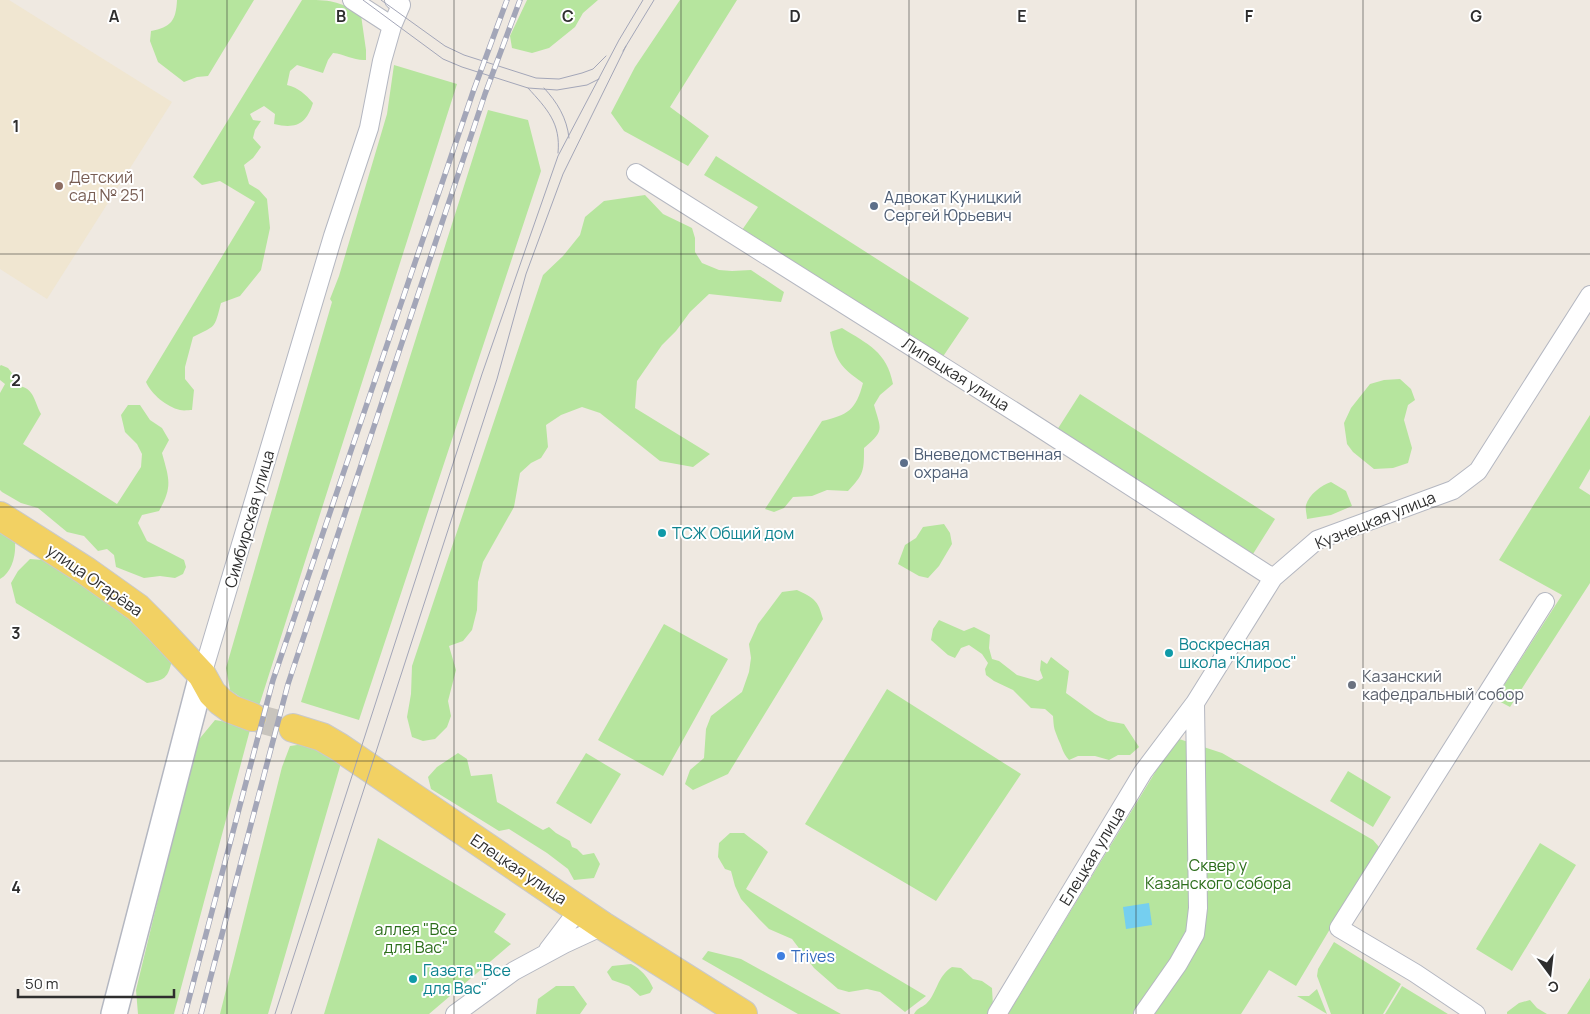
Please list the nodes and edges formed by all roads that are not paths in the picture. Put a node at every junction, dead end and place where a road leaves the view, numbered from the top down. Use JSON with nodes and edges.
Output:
{"nodes":[{"id":1,"x":352,"y":0,"type":"edge"},
{"id":2,"x":394,"y":0,"type":"edge"},
{"id":3,"x":392,"y":26,"type":"junction"},
{"id":4,"x":636,"y":173,"type":"dead end"},
{"id":5,"x":1590,"y":295,"type":"edge"},
{"id":6,"x":0,"y":516,"type":"edge"},
{"id":7,"x":1273,"y":578,"type":"junction"},
{"id":8,"x":1545,"y":602,"type":"dead end"},
{"id":9,"x":202,"y":676,"type":"junction"},
{"id":10,"x":1194,"y":703,"type":"junction"},
{"id":11,"x":252,"y":717,"type":"tunnel mouth"},
{"id":12,"x":293,"y":728,"type":"tunnel mouth"},
{"id":13,"x":578,"y":909,"type":"junction"},
{"id":14,"x":603,"y":926,"type":"junction"},
{"id":15,"x":544,"y":954,"type":"junction"},
{"id":16,"x":123,"y":1002,"type":"edge"},
{"id":17,"x":114,"y":1014,"type":"edge"},
{"id":18,"x":455,"y":1014,"type":"edge"},
{"id":19,"x":743,"y":1014,"type":"edge"},
{"id":20,"x":997,"y":1014,"type":"edge"},
{"id":21,"x":1143,"y":1014,"type":"edge"},
{"id":22,"x":1476,"y":1014,"type":"edge"}],
"edges":[{"from":1,"to":3,"type":"street"},
{"from":2,"to":3,"type":"street","name":"Симбирская улица"},
{"from":3,"to":9,"type":"street","name":"Симбирская улица"},
{"from":4,"to":7,"type":"street","name":"Липецкая улица"},
{"from":5,"to":7,"type":"street","name":"Кузнецкая улица"},
{"from":6,"to":9,"type":"main road","name":"улица Огарёва"},
{"from":7,"to":10,"type":"street","name":"Кузнецкая улица"},
{"from":8,"to":22,"type":"street"},
{"from":9,"to":11,"type":"main road"},
{"from":9,"to":16,"type":"main road","name":"Симбирская улица"},
{"from":10,"to":20,"type":"street","name":"Елецкая улица"},
{"from":10,"to":21,"type":"street"},
{"from":12,"to":13,"type":"main road","name":"Елецкая улица"},
{"from":13,"to":14,"type":"main road","name":"Елецкая улица"},
{"from":13,"to":15,"type":"street"},
{"from":14,"to":15,"type":"street"},
{"from":14,"to":19,"type":"main road","name":"Елецкая улица"},
{"from":15,"to":18,"type":"street"},
{"from":16,"to":17,"type":"main road","name":"Симбирская улица"}]}
